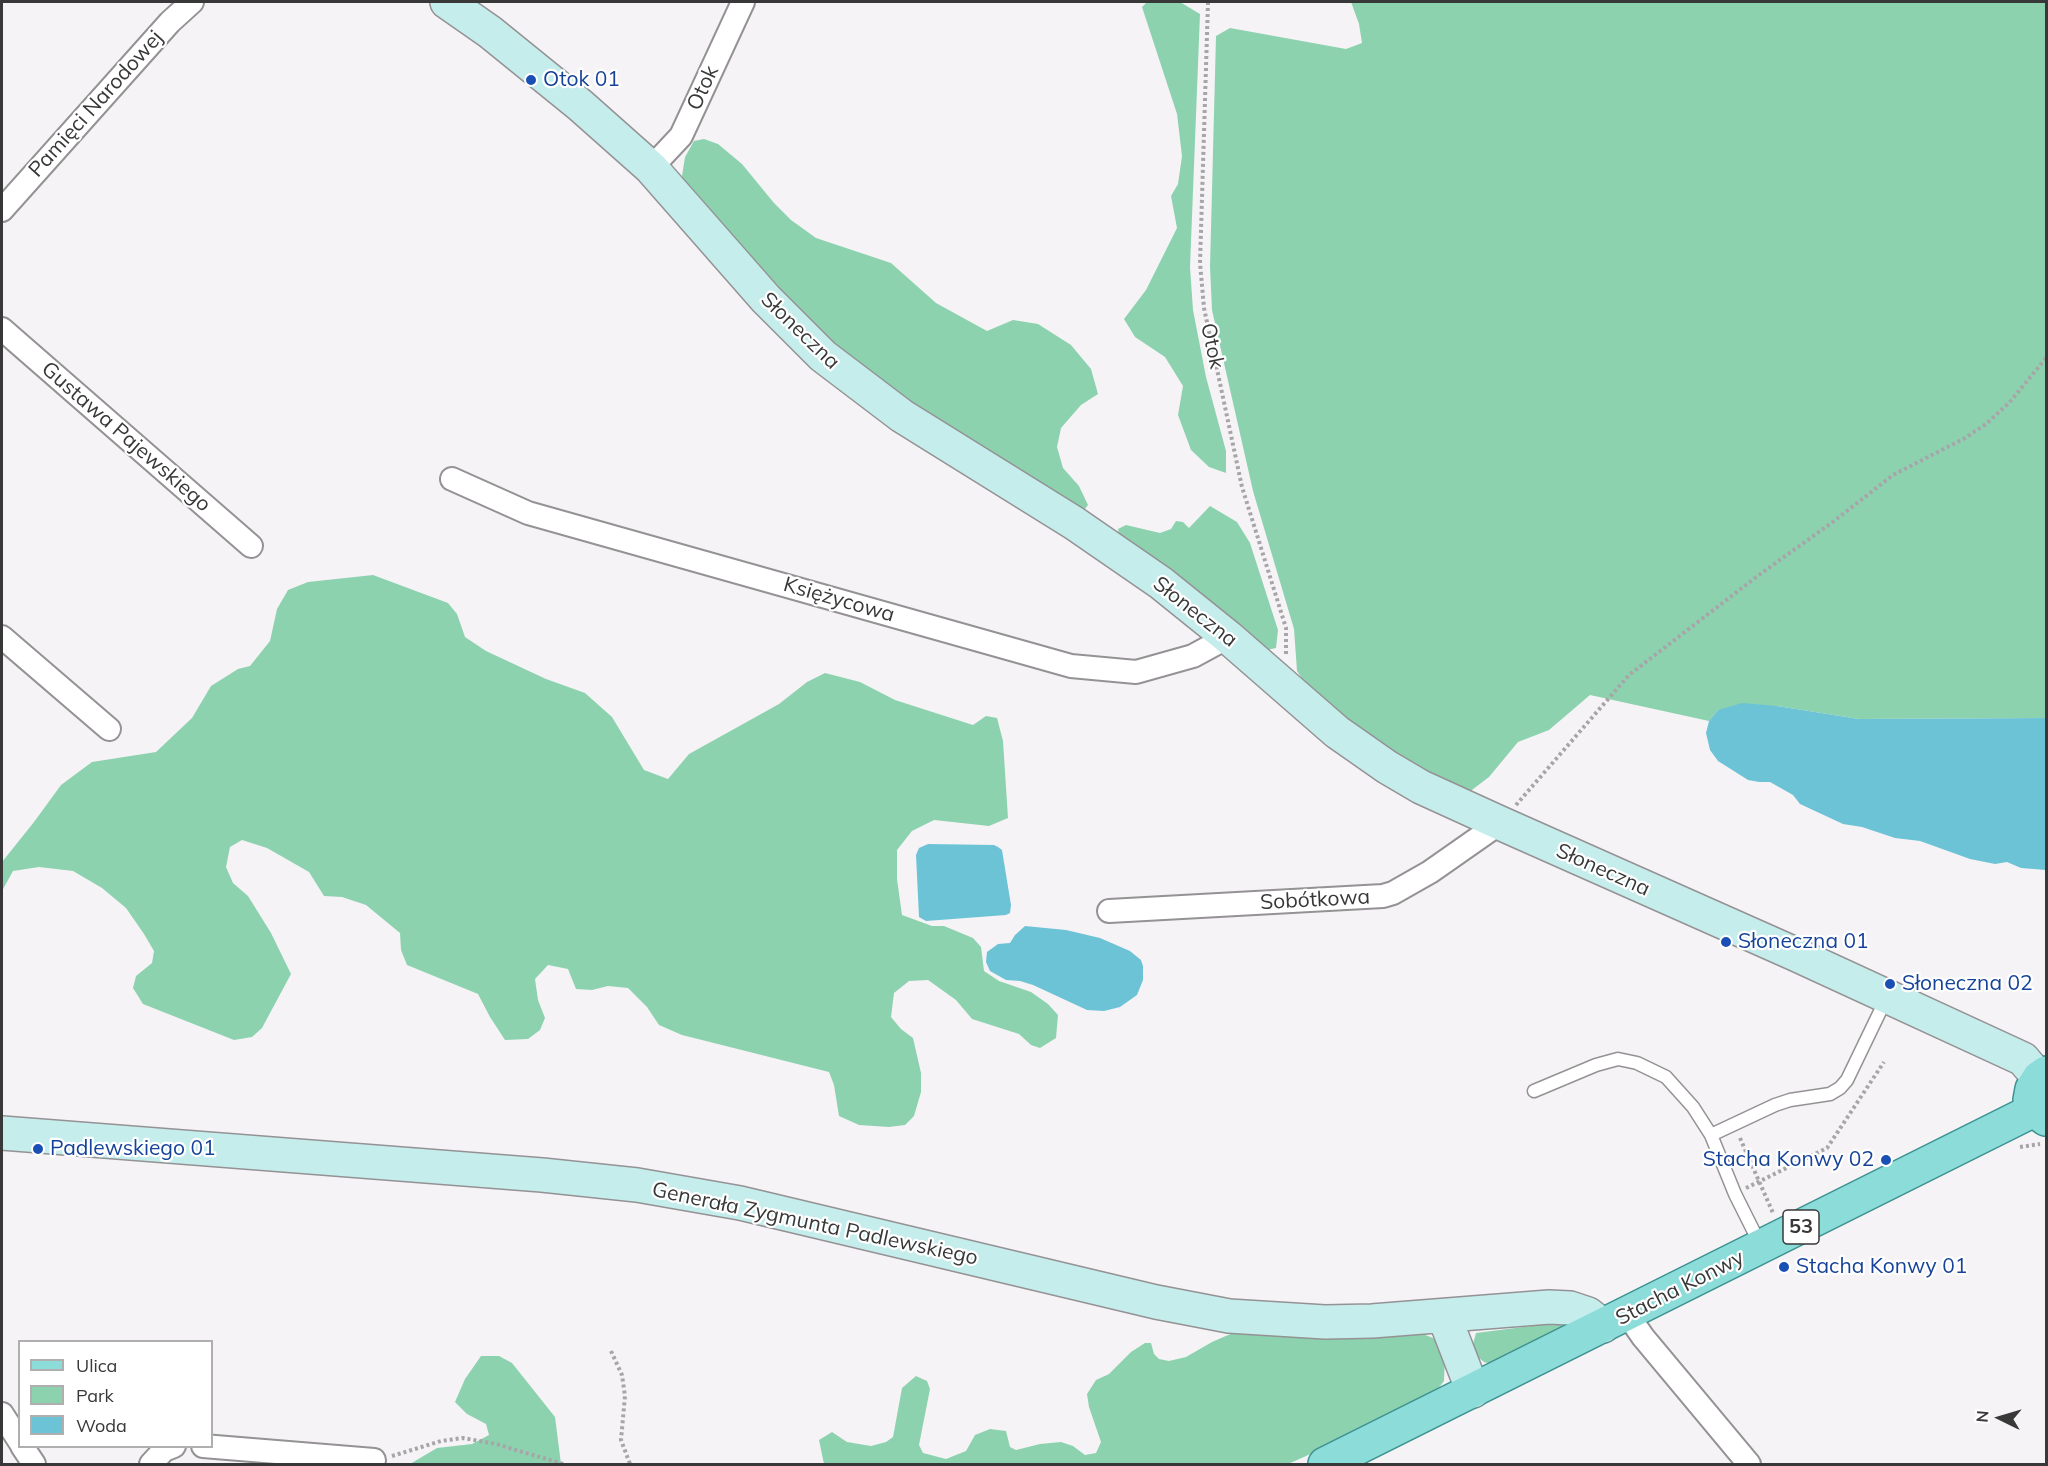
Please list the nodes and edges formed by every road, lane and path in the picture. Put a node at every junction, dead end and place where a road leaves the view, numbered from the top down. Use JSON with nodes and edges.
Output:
{"nodes":[{"id":1,"x":192,"y":2,"type":"edge"},
{"id":2,"x":447,"y":2,"type":"edge"},
{"id":3,"x":743,"y":2,"type":"edge"},
{"id":4,"x":1208,"y":2,"type":"edge"},
{"id":5,"x":651,"y":168,"type":"junction"},
{"id":6,"x":2,"y":210,"type":"edge"},
{"id":7,"x":2,"y":329,"type":"edge"},
{"id":8,"x":2046,"y":357,"type":"edge"},
{"id":9,"x":452,"y":479,"type":"dead end"},
{"id":10,"x":251,"y":546,"type":"dead end"},
{"id":11,"x":2,"y":637,"type":"edge"},
{"id":12,"x":1228,"y":637,"type":"junction"},
{"id":13,"x":1278,"y":680,"type":"junction"},
{"id":14,"x":109,"y":729,"type":"dead end"},
{"id":15,"x":1500,"y":824,"type":"junction"},
{"id":16,"x":1109,"y":911,"type":"dead end"},
{"id":17,"x":1887,"y":996,"type":"junction"},
{"id":18,"x":1884,"y":1062,"type":"dead end"},
{"id":19,"x":2043,"y":1076,"type":"edge"},
{"id":20,"x":1534,"y":1091,"type":"dead end"},
{"id":21,"x":2040,"y":1114,"type":"edge"},
{"id":22,"x":1734,"y":1125,"type":"junction"},
{"id":23,"x":2,"y":1133,"type":"edge"},
{"id":24,"x":1712,"y":1135,"type":"junction"},
{"id":25,"x":1759,"y":1182,"type":"junction"},
{"id":26,"x":1735,"y":1194,"type":"junction"},
{"id":27,"x":1774,"y":1217,"type":"dead end"},
{"id":28,"x":1761,"y":1247,"type":"junction"},
{"id":29,"x":1444,"y":1316,"type":"junction"},
{"id":30,"x":1615,"y":1320,"type":"junction"},
{"id":31,"x":611,"y":1351,"type":"dead end"},
{"id":32,"x":1473,"y":1391,"type":"junction"},
{"id":33,"x":2,"y":1414,"type":"edge"},
{"id":34,"x":18,"y":1439,"type":"edge"},
{"id":35,"x":213,"y":1447,"type":"edge"},
{"id":36,"x":23,"y":1448,"type":"edge"},
{"id":37,"x":169,"y":1448,"type":"edge"},
{"id":38,"x":374,"y":1460,"type":"joint"},
{"id":39,"x":34,"y":1464,"type":"edge"},
{"id":40,"x":151,"y":1464,"type":"edge"},
{"id":41,"x":563,"y":1464,"type":"edge"},
{"id":42,"x":630,"y":1464,"type":"edge"},
{"id":43,"x":1325,"y":1464,"type":"edge"},
{"id":44,"x":1749,"y":1464,"type":"edge"}],
"edges":[{"from":1,"to":6,"type":"street","name":"Pamięci Narodowej"},
{"from":2,"to":5,"type":"street","name":"Słoneczna"},
{"from":3,"to":5,"type":"street","name":"Otok"},
{"from":4,"to":13,"type":"path","name":"Otok"},
{"from":5,"to":12,"type":"street","name":"Słoneczna"},
{"from":7,"to":10,"type":"street","name":"Gustawa Pajewskiego"},
{"from":8,"to":15,"type":"path"},
{"from":9,"to":12,"type":"street","name":"Księżycowa"},
{"from":11,"to":14,"type":"street"},
{"from":12,"to":13,"type":"street","name":"Słoneczna"},
{"from":13,"to":15,"type":"street","name":"Słoneczna"},
{"from":15,"to":16,"type":"street","name":"Sobótkowa"},
{"from":15,"to":17,"type":"street","name":"Słoneczna"},
{"from":17,"to":19,"type":"street","name":"Słoneczna"},
{"from":17,"to":22,"type":"lane"},
{"from":18,"to":25,"type":"path"},
{"from":19,"to":21,"type":"main road"},
{"from":20,"to":24,"type":"lane"},
{"from":21,"to":28,"type":"main road","name":"Stacha Konwy","number":"53"},
{"from":22,"to":24,"type":"lane"},
{"from":22,"to":25,"type":"path"},
{"from":23,"to":29,"type":"street","name":"Generała Zygmunta Padlewskiego"},
{"from":24,"to":26,"type":"lane"},
{"from":25,"to":26,"type":"path"},
{"from":25,"to":27,"type":"path"},
{"from":26,"to":28,"type":"lane"},
{"from":28,"to":30,"type":"main road","name":"Stacha Konwy","number":"53"},
{"from":29,"to":30,"type":"street","name":"Generała Zygmunta Padlewskiego"},
{"from":29,"to":32,"type":"street"},
{"from":30,"to":32,"type":"main road","name":"Stacha Konwy","number":"53"},
{"from":30,"to":44,"type":"street"},
{"from":31,"to":42,"type":"path"},
{"from":32,"to":43,"type":"main road","name":"Stacha Konwy","number":"53"},
{"from":33,"to":34,"type":"street"},
{"from":35,"to":38,"type":"street"},
{"from":36,"to":39,"type":"street"},
{"from":37,"to":40,"type":"street"},
{"from":38,"to":41,"type":"path"}]}
